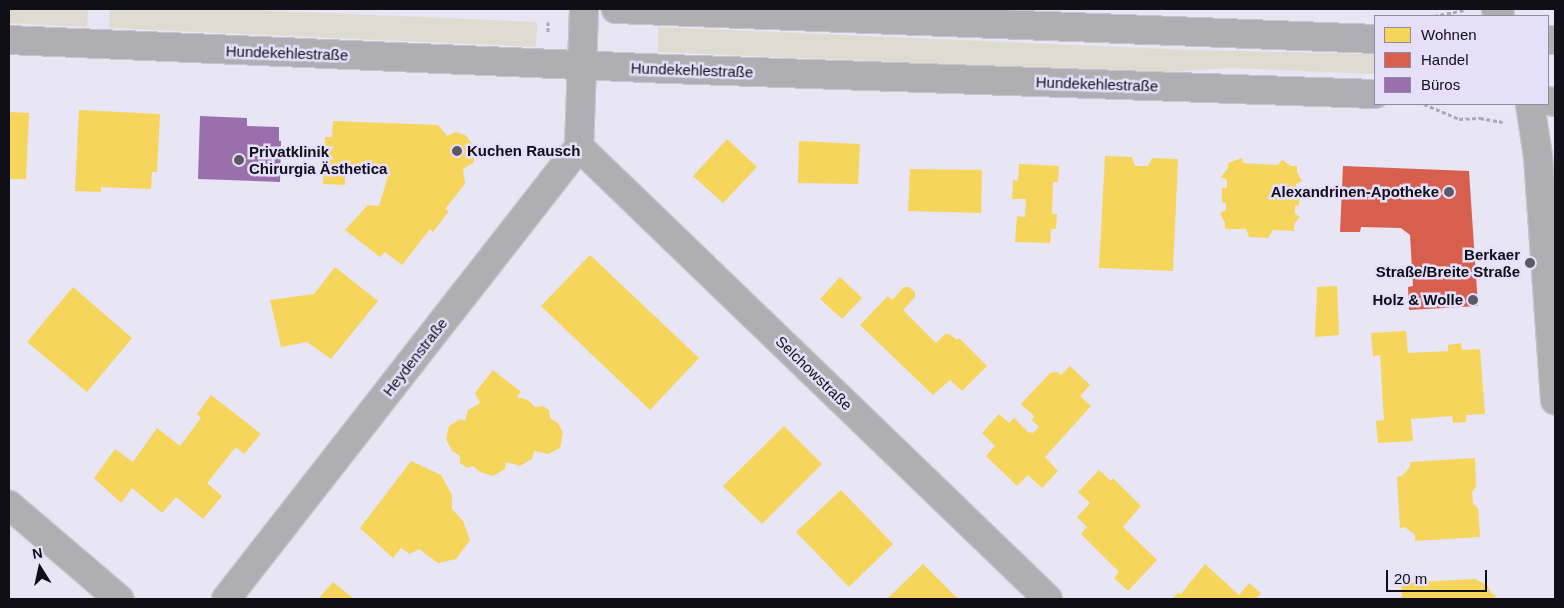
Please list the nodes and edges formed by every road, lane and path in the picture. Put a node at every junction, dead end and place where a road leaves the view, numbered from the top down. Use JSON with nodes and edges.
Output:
{"nodes":[{"id":1,"x":584,"y":9,"type":"edge"},
{"id":2,"x":616,"y":9,"type":"edge"},
{"id":3,"x":1473,"y":9,"type":"edge"},
{"id":4,"x":1440,"y":15,"type":"edge"},
{"id":5,"x":1374,"y":39,"type":"edge"},
{"id":6,"x":9,"y":40,"type":"edge"},
{"id":7,"x":582,"y":65,"type":"junction"},
{"id":8,"x":1374,"y":94,"type":"edge"},
{"id":9,"x":1426,"y":105,"type":"edge"},
{"id":10,"x":1532,"y":115,"type":"edge"},
{"id":11,"x":579,"y":147,"type":"junction"},
{"id":12,"x":1555,"y":400,"type":"edge"},
{"id":13,"x":9,"y":505,"type":"edge"},
{"id":14,"x":119,"y":599,"type":"edge"},
{"id":15,"x":226,"y":599,"type":"edge"},
{"id":16,"x":1048,"y":599,"type":"edge"}],
"edges":[{"from":1,"to":7,"type":"street"},
{"from":2,"to":5,"type":"main road"},
{"from":3,"to":4,"type":"path"},
{"from":6,"to":7,"type":"main road","name":"Hundekehlestraße"},
{"from":7,"to":8,"type":"main road","name":"Hundekehlestraße"},
{"from":7,"to":11,"type":"street"},
{"from":9,"to":10,"type":"path"},
{"from":10,"to":12,"type":"street"},
{"from":11,"to":15,"type":"street","name":"Heydenstraße"},
{"from":11,"to":16,"type":"street","name":"Selchowstraße"},
{"from":13,"to":14,"type":"street"}]}
